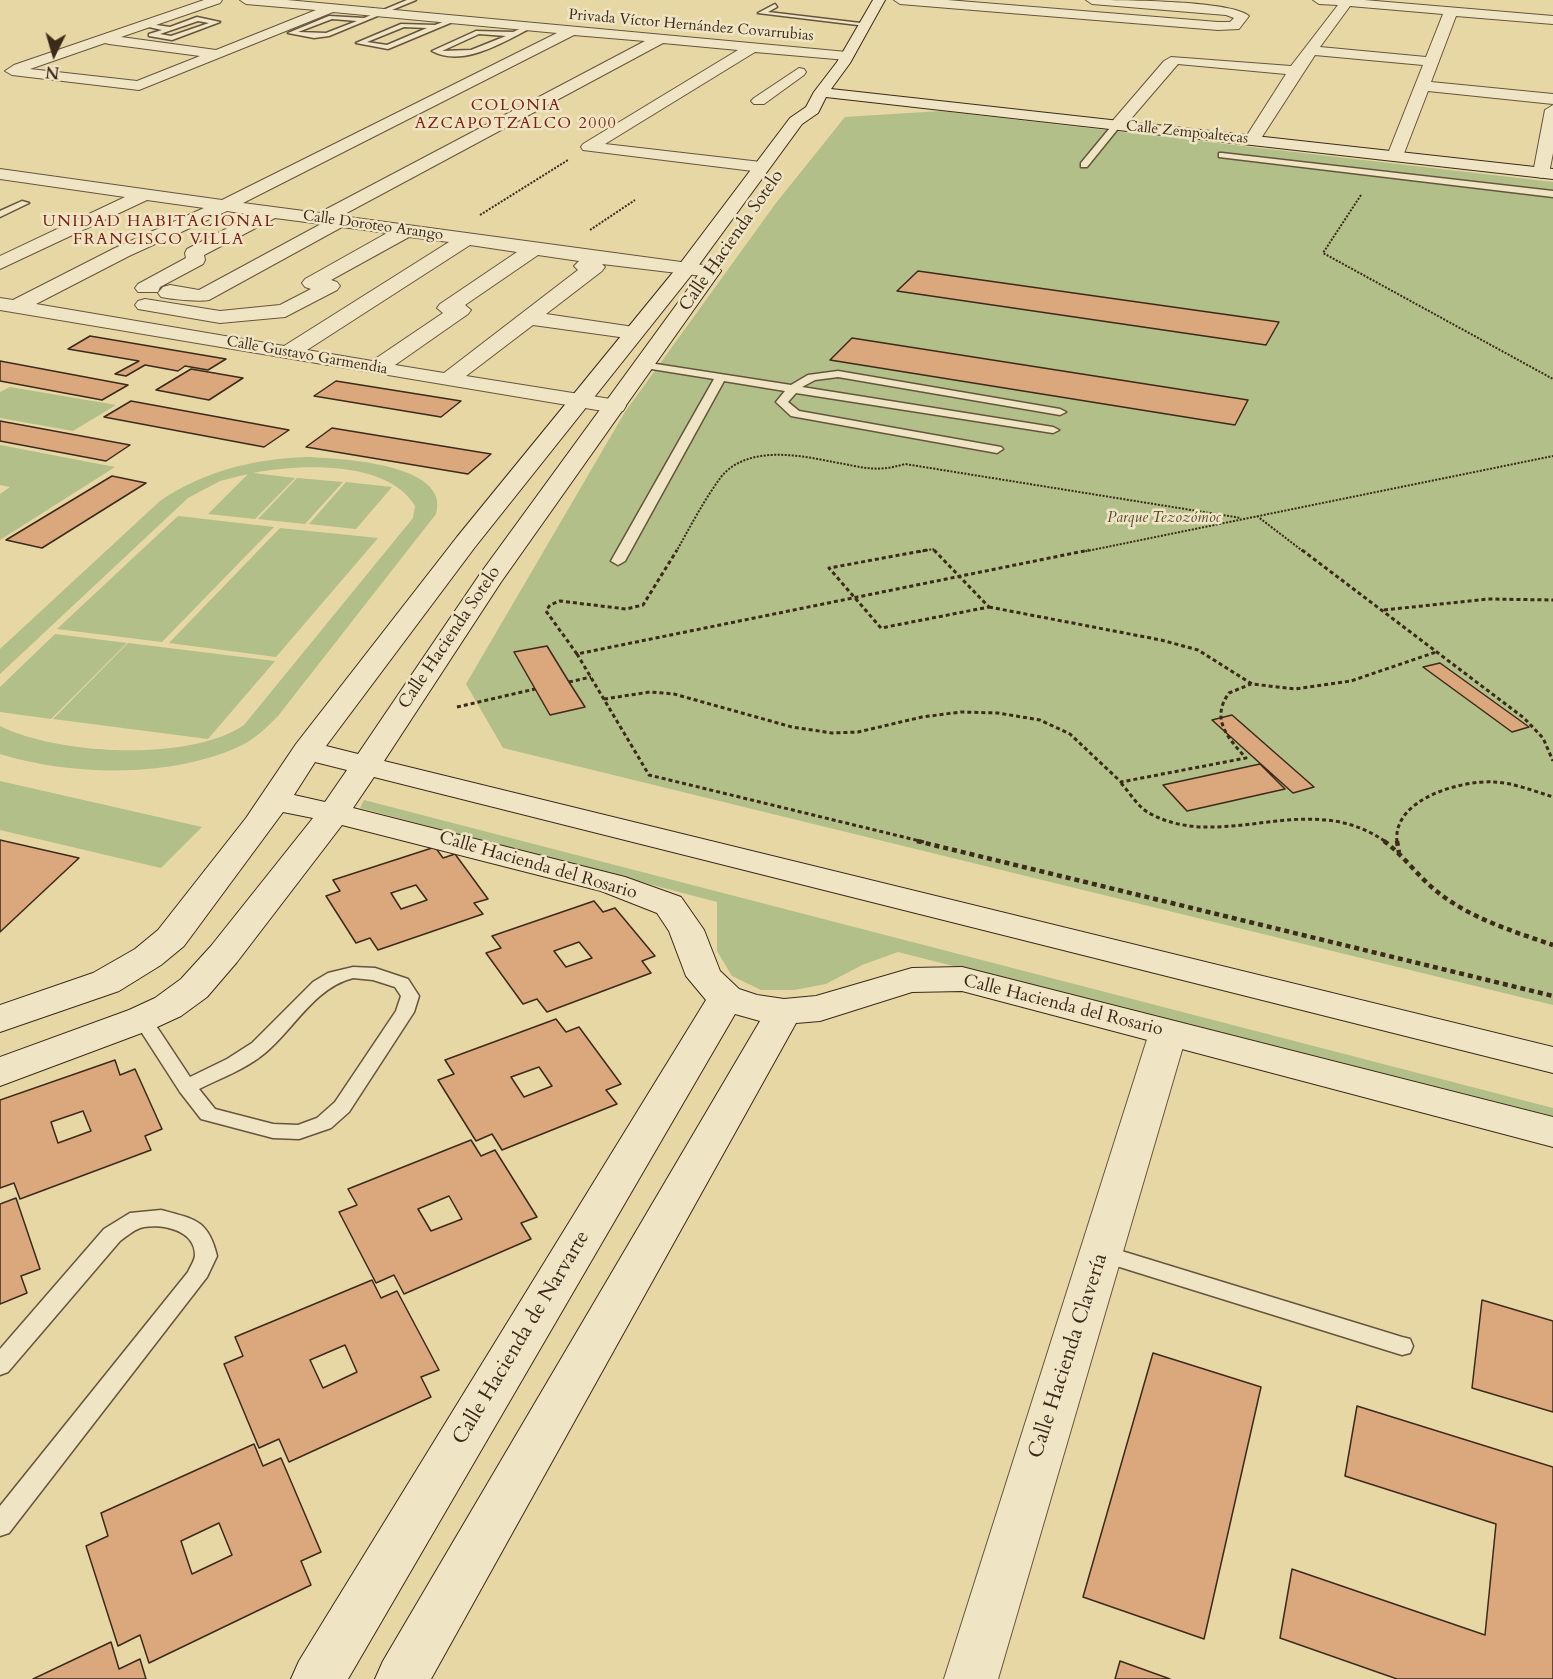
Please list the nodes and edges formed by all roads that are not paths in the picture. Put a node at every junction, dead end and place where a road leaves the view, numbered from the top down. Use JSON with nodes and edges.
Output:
{"nodes":[{"id":1,"x":196,"y":0,"type":"edge"},
{"id":2,"x":216,"y":0,"type":"edge"},
{"id":3,"x":246,"y":0,"type":"edge"},
{"id":4,"x":312,"y":0,"type":"edge"},
{"id":5,"x":413,"y":0,"type":"edge"},
{"id":6,"x":879,"y":0,"type":"edge"},
{"id":7,"x":900,"y":0,"type":"edge"},
{"id":8,"x":1092,"y":0,"type":"edge"},
{"id":9,"x":1319,"y":0,"type":"edge"},
{"id":10,"x":1347,"y":2,"type":"junction"},
{"id":11,"x":1132,"y":3,"type":"junction"},
{"id":12,"x":297,"y":5,"type":"junction"},
{"id":13,"x":775,"y":6,"type":"dead end"},
{"id":14,"x":333,"y":8,"type":"junction"},
{"id":15,"x":1451,"y":11,"type":"junction"},
{"id":16,"x":382,"y":13,"type":"junction"},
{"id":17,"x":1122,"y":18,"type":"junction"},
{"id":18,"x":366,"y":19,"type":"junction"},
{"id":19,"x":453,"y":20,"type":"junction"},
{"id":20,"x":1553,"y":20,"type":"edge"},
{"id":21,"x":866,"y":24,"type":"junction"},
{"id":22,"x":143,"y":25,"type":"junction"},
{"id":23,"x":175,"y":27,"type":"junction"},
{"id":24,"x":437,"y":27,"type":"junction"},
{"id":25,"x":529,"y":27,"type":"junction"},
{"id":26,"x":199,"y":28,"type":"junction"},
{"id":27,"x":571,"y":32,"type":"junction"},
{"id":28,"x":513,"y":34,"type":"junction"},
{"id":29,"x":102,"y":39,"type":"junction"},
{"id":30,"x":658,"y":40,"type":"junction"},
{"id":31,"x":751,"y":48,"type":"junction"},
{"id":32,"x":1311,"y":50,"type":"junction"},
{"id":33,"x":220,"y":54,"type":"junction"},
{"id":34,"x":845,"y":59,"type":"junction"},
{"id":35,"x":1431,"y":62,"type":"junction"},
{"id":36,"x":4,"y":71,"type":"edge"},
{"id":37,"x":1295,"y":71,"type":"junction"},
{"id":38,"x":810,"y":86,"type":"junction"},
{"id":39,"x":1422,"y":86,"type":"junction"},
{"id":40,"x":1553,"y":99,"type":"edge"},
{"id":41,"x":759,"y":101,"type":"dead end"},
{"id":42,"x":920,"y":104,"type":"junction"},
{"id":43,"x":1553,"y":111,"type":"edge"},
{"id":44,"x":824,"y":115,"type":"junction"},
{"id":45,"x":1117,"y":125,"type":"junction"},
{"id":46,"x":1252,"y":140,"type":"junction"},
{"id":47,"x":1222,"y":154,"type":"dead end"},
{"id":48,"x":1395,"y":156,"type":"junction"},
{"id":49,"x":1084,"y":165,"type":"dead end"},
{"id":50,"x":761,"y":168,"type":"junction"},
{"id":51,"x":1547,"y":173,"type":"edge"},
{"id":52,"x":0,"y":174,"type":"edge"},
{"id":53,"x":145,"y":194,"type":"junction"},
{"id":54,"x":1553,"y":194,"type":"edge"},
{"id":55,"x":25,"y":203,"type":"dead end"},
{"id":56,"x":225,"y":205,"type":"junction"},
{"id":57,"x":272,"y":212,"type":"junction"},
{"id":58,"x":0,"y":214,"type":"edge"},
{"id":59,"x":331,"y":220,"type":"junction"},
{"id":60,"x":405,"y":231,"type":"junction"},
{"id":61,"x":467,"y":239,"type":"junction"},
{"id":62,"x":534,"y":249,"type":"junction"},
{"id":63,"x":122,"y":252,"type":"junction"},
{"id":64,"x":596,"y":257,"type":"junction"},
{"id":65,"x":0,"y":263,"type":"edge"},
{"id":66,"x":190,"y":263,"type":"junction"},
{"id":67,"x":686,"y":269,"type":"junction"},
{"id":68,"x":711,"y":271,"type":"junction"},
{"id":69,"x":170,"y":291,"type":"junction"},
{"id":70,"x":8,"y":305,"type":"edge"},
{"id":71,"x":220,"y":317,"type":"junction"},
{"id":72,"x":528,"y":318,"type":"junction"},
{"id":73,"x":634,"y":333,"type":"junction"},
{"id":74,"x":188,"y":336,"type":"junction"},
{"id":75,"x":287,"y":352,"type":"junction"},
{"id":76,"x":642,"y":365,"type":"junction"},
{"id":77,"x":376,"y":368,"type":"junction"},
{"id":78,"x":721,"y":376,"type":"junction"},
{"id":79,"x":448,"y":380,"type":"junction"},
{"id":80,"x":793,"y":388,"type":"junction"},
{"id":81,"x":580,"y":402,"type":"junction"},
{"id":82,"x":615,"y":406,"type":"junction"},
{"id":83,"x":1060,"y":412,"type":"dead end"},
{"id":84,"x":1053,"y":430,"type":"dead end"},
{"id":85,"x":997,"y":449,"type":"dead end"},
{"id":86,"x":618,"y":561,"type":"dead end"},
{"id":87,"x":307,"y":751,"type":"junction"},
{"id":88,"x":366,"y":764,"type":"junction"},
{"id":89,"x":274,"y":800,"type":"junction"},
{"id":90,"x":334,"y":813,"type":"junction"},
{"id":91,"x":726,"y":998,"type":"junction"},
{"id":92,"x":784,"y":1012,"type":"junction"},
{"id":93,"x":0,"y":1019,"type":"edge"},
{"id":94,"x":142,"y":1019,"type":"junction"},
{"id":95,"x":1168,"y":1033,"type":"junction"},
{"id":96,"x":1553,"y":1060,"type":"edge"},
{"id":97,"x":0,"y":1072,"type":"edge"},
{"id":98,"x":187,"y":1087,"type":"junction"},
{"id":99,"x":1553,"y":1132,"type":"edge"},
{"id":100,"x":1102,"y":1252,"type":"junction"},
{"id":101,"x":1402,"y":1346,"type":"dead end"},
{"id":102,"x":0,"y":1365,"type":"edge"},
{"id":103,"x":0,"y":1525,"type":"edge"},
{"id":104,"x":318,"y":1679,"type":"edge"},
{"id":105,"x":402,"y":1679,"type":"edge"},
{"id":106,"x":971,"y":1679,"type":"edge"}],
"edges":[{"from":1,"to":36,"type":"street"},
{"from":2,"to":22,"type":"street"},
{"from":3,"to":12,"type":"street","name":"Privada Víctor Hernández Covarrubias"},
{"from":4,"to":12,"type":"lane"},
{"from":5,"to":16,"type":"lane"},
{"from":6,"to":21,"type":"street","name":"Calle Hacienda Sotelo"},
{"from":7,"to":17,"type":"street"},
{"from":8,"to":11,"type":"street"},
{"from":9,"to":10,"type":"street"},
{"from":10,"to":15,"type":"street"},
{"from":10,"to":32,"type":"street"},
{"from":11,"to":17,"type":"street"},
{"from":11,"to":17,"type":"street"},
{"from":12,"to":14,"type":"street","name":"Privada Víctor Hernández Covarrubias"},
{"from":13,"to":21,"type":"lane"},
{"from":14,"to":16,"type":"street","name":"Privada Víctor Hernández Covarrubias"},
{"from":14,"to":33,"type":"street"},
{"from":15,"to":20,"type":"street"},
{"from":15,"to":35,"type":"street"},
{"from":16,"to":18,"type":"lane"},
{"from":16,"to":19,"type":"street","name":"Privada Víctor Hernández Covarrubias"},
{"from":18,"to":18,"type":"lane"},
{"from":19,"to":24,"type":"lane"},
{"from":19,"to":25,"type":"street","name":"Privada Víctor Hernández Covarrubias"},
{"from":21,"to":34,"type":"street","name":"Calle Hacienda Sotelo"},
{"from":22,"to":23,"type":"lane"},
{"from":22,"to":29,"type":"street"},
{"from":23,"to":26,"type":"lane"},
{"from":23,"to":26,"type":"lane"},
{"from":23,"to":26,"type":"lane"},
{"from":24,"to":24,"type":"lane"},
{"from":25,"to":27,"type":"street","name":"Privada Víctor Hernández Covarrubias"},
{"from":25,"to":28,"type":"lane"},
{"from":27,"to":30,"type":"street","name":"Privada Víctor Hernández Covarrubias"},
{"from":27,"to":56,"type":"street"},
{"from":28,"to":28,"type":"lane"},
{"from":29,"to":33,"type":"street"},
{"from":29,"to":36,"type":"street"},
{"from":30,"to":31,"type":"street","name":"Privada Víctor Hernández Covarrubias"},
{"from":30,"to":59,"type":"street"},
{"from":31,"to":34,"type":"street","name":"Privada Víctor Hernández Covarrubias"},
{"from":31,"to":50,"type":"street"},
{"from":32,"to":35,"type":"street"},
{"from":32,"to":37,"type":"street"},
{"from":33,"to":36,"type":"street"},
{"from":34,"to":38,"type":"street","name":"Calle Hacienda Sotelo"},
{"from":35,"to":39,"type":"street"},
{"from":37,"to":45,"type":"street"},
{"from":37,"to":46,"type":"street"},
{"from":38,"to":41,"type":"street","name":"Calle Zempoaltecas"},
{"from":38,"to":42,"type":"street","name":"Calle Zempoaltecas"},
{"from":38,"to":44,"type":"street","name":"Calle Hacienda Sotelo"},
{"from":39,"to":40,"type":"street"},
{"from":39,"to":48,"type":"street"},
{"from":42,"to":44,"type":"street"},
{"from":42,"to":45,"type":"street","name":"Calle Zempoaltecas"},
{"from":43,"to":51,"type":"street"},
{"from":44,"to":50,"type":"street","name":"Calle Hacienda Sotelo"},
{"from":44,"to":68,"type":"street","name":"Calle Hacienda Sotelo"},
{"from":45,"to":46,"type":"street","name":"Calle Zempoaltecas"},
{"from":45,"to":49,"type":"lane"},
{"from":46,"to":48,"type":"street","name":"Calle Zempoaltecas"},
{"from":47,"to":54,"type":"lane"},
{"from":48,"to":51,"type":"street","name":"Calle Zempoaltecas"},
{"from":50,"to":67,"type":"street","name":"Calle Hacienda Sotelo"},
{"from":52,"to":53,"type":"street","name":"Calle Doroteo Arango"},
{"from":53,"to":56,"type":"street","name":"Calle Doroteo Arango"},
{"from":53,"to":65,"type":"street"},
{"from":55,"to":58,"type":"lane"},
{"from":56,"to":57,"type":"street","name":"Calle Doroteo Arango"},
{"from":56,"to":63,"type":"street"},
{"from":57,"to":59,"type":"street","name":"Calle Doroteo Arango"},
{"from":57,"to":66,"type":"street"},
{"from":59,"to":60,"type":"street","name":"Calle Doroteo Arango"},
{"from":59,"to":69,"type":"street"},
{"from":60,"to":61,"type":"street","name":"Calle Doroteo Arango"},
{"from":60,"to":71,"type":"street"},
{"from":61,"to":62,"type":"street","name":"Calle Doroteo Arango"},
{"from":61,"to":75,"type":"street"},
{"from":62,"to":64,"type":"street","name":"Calle Doroteo Arango"},
{"from":62,"to":77,"type":"street"},
{"from":63,"to":66,"type":"street"},
{"from":63,"to":70,"type":"street"},
{"from":64,"to":67,"type":"street","name":"Calle Doroteo Arango"},
{"from":64,"to":72,"type":"street"},
{"from":66,"to":69,"type":"street"},
{"from":67,"to":68,"type":"street","name":"Calle Doroteo Arango"},
{"from":67,"to":73,"type":"street","name":"Calle Hacienda Sotelo"},
{"from":68,"to":76,"type":"street","name":"Calle Hacienda Sotelo"},
{"from":69,"to":71,"type":"street"},
{"from":70,"to":74,"type":"street","name":"Calle Gustavo Garmendia"},
{"from":71,"to":74,"type":"street"},
{"from":72,"to":73,"type":"street"},
{"from":72,"to":79,"type":"street"},
{"from":73,"to":81,"type":"street","name":"Calle Hacienda Sotelo"},
{"from":74,"to":75,"type":"street","name":"Calle Gustavo Garmendia"},
{"from":75,"to":77,"type":"street","name":"Calle Gustavo Garmendia"},
{"from":76,"to":78,"type":"lane"},
{"from":76,"to":82,"type":"street","name":"Calle Hacienda Sotelo"},
{"from":77,"to":79,"type":"street","name":"Calle Gustavo Garmendia"},
{"from":78,"to":80,"type":"lane"},
{"from":78,"to":86,"type":"lane"},
{"from":79,"to":81,"type":"street","name":"Calle Gustavo Garmendia"},
{"from":80,"to":83,"type":"lane"},
{"from":80,"to":84,"type":"lane"},
{"from":80,"to":85,"type":"lane"},
{"from":81,"to":82,"type":"street","name":"Calle Gustavo Garmendia"},
{"from":81,"to":87,"type":"street","name":"Calle Hacienda Sotelo"},
{"from":82,"to":88,"type":"street","name":"Calle Hacienda Sotelo"},
{"from":87,"to":88,"type":"street"},
{"from":87,"to":89,"type":"street","name":"Calle Hacienda Sotelo"},
{"from":88,"to":90,"type":"street","name":"Calle Hacienda Sotelo"},
{"from":88,"to":96,"type":"street"},
{"from":89,"to":90,"type":"street","name":"Calle Hacienda del Rosario"},
{"from":89,"to":93,"type":"street","name":"Calle Hacienda Sotelo"},
{"from":90,"to":91,"type":"street","name":"Calle Hacienda del Rosario"},
{"from":90,"to":94,"type":"street","name":"Calle Hacienda Sotelo"},
{"from":91,"to":92,"type":"street","name":"Calle Hacienda del Rosario"},
{"from":91,"to":104,"type":"street","name":"Calle Hacienda de Narvarte"},
{"from":92,"to":95,"type":"street","name":"Calle Hacienda del Rosario"},
{"from":92,"to":105,"type":"street"},
{"from":94,"to":97,"type":"street","name":"Calle Hacienda Sotelo"},
{"from":94,"to":98,"type":"lane"},
{"from":95,"to":99,"type":"street","name":"Calle Hacienda del Rosario"},
{"from":95,"to":100,"type":"street","name":"Calle Hacienda Clavería"},
{"from":98,"to":98,"type":"lane"},
{"from":100,"to":101,"type":"lane"},
{"from":100,"to":106,"type":"street","name":"Calle Hacienda Clavería"},
{"from":102,"to":103,"type":"lane"}]}
